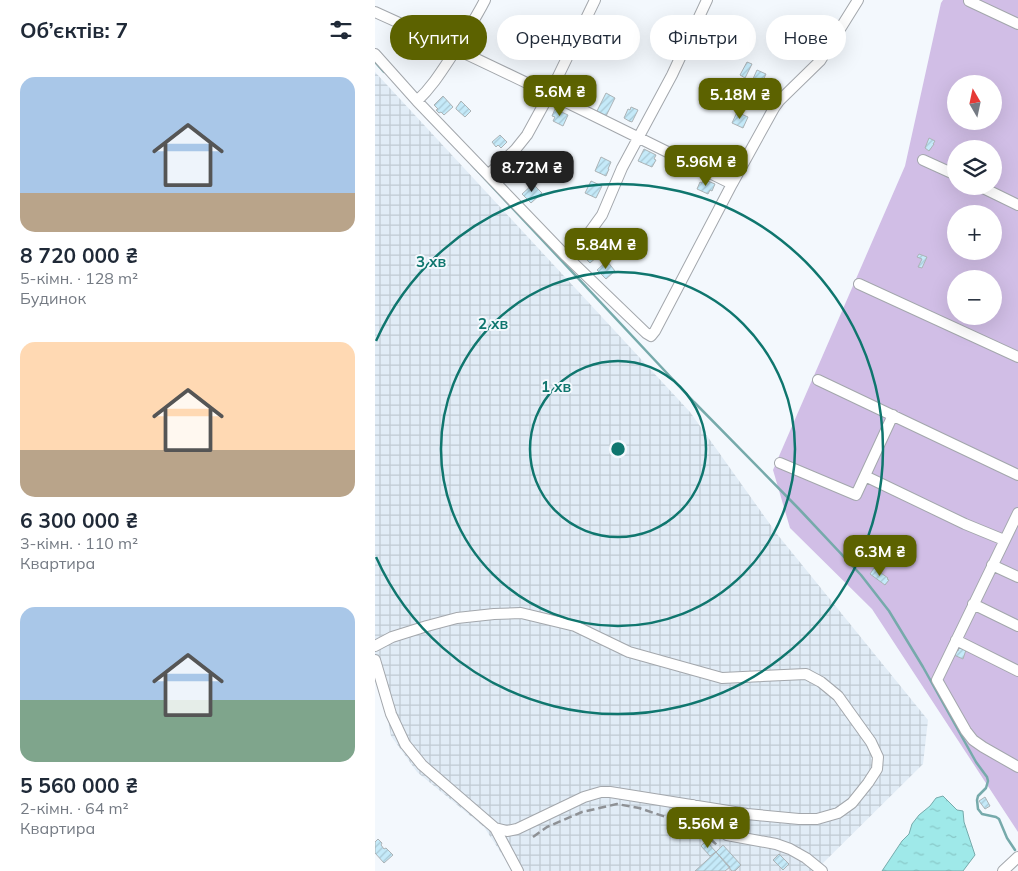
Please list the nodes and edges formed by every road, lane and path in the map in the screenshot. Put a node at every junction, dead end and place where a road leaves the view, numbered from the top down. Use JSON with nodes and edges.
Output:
{"nodes":[{"id":1,"x":485,"y":0,"type":"edge"},
{"id":2,"x":595,"y":0,"type":"edge"},
{"id":3,"x":707,"y":0,"type":"edge"},
{"id":4,"x":858,"y":0,"type":"edge"},
{"id":5,"x":969,"y":1,"type":"edge"},
{"id":6,"x":375,"y":12,"type":"edge"},
{"id":7,"x":477,"y":15,"type":"edge"},
{"id":8,"x":390,"y":19,"type":"edge"},
{"id":9,"x":1018,"y":24,"type":"edge"},
{"id":10,"x":375,"y":54,"type":"edge"},
{"id":11,"x":449,"y":60,"type":"edge"},
{"id":12,"x":481,"y":60,"type":"edge"},
{"id":13,"x":550,"y":93,"type":"junction"},
{"id":14,"x":417,"y":101,"type":"junction"},
{"id":15,"x":639,"y":138,"type":"junction"},
{"id":16,"x":923,"y":160,"type":"dead end"},
{"id":17,"x":947,"y":171,"type":"edge"},
{"id":18,"x":488,"y":175,"type":"junction"},
{"id":19,"x":732,"y":184,"type":"junction"},
{"id":20,"x":997,"y":195,"type":"edge"},
{"id":21,"x":1018,"y":205,"type":"edge"},
{"id":22,"x":566,"y":256,"type":"junction"},
{"id":23,"x":859,"y":284,"type":"dead end"},
{"id":24,"x":1018,"y":357,"type":"edge"},
{"id":25,"x":818,"y":380,"type":"dead end"},
{"id":26,"x":893,"y":415,"type":"junction"},
{"id":27,"x":780,"y":463,"type":"dead end"},
{"id":28,"x":1018,"y":475,"type":"edge"},
{"id":29,"x":865,"y":476,"type":"junction"},
{"id":30,"x":1018,"y":513,"type":"edge"},
{"id":31,"x":1004,"y":540,"type":"junction"},
{"id":32,"x":992,"y":565,"type":"junction"},
{"id":33,"x":1018,"y":577,"type":"edge"},
{"id":34,"x":973,"y":604,"type":"junction"},
{"id":35,"x":1018,"y":626,"type":"edge"},
{"id":36,"x":956,"y":640,"type":"junction"},
{"id":37,"x":375,"y":646,"type":"edge"},
{"id":38,"x":375,"y":660,"type":"edge"},
{"id":39,"x":1018,"y":671,"type":"edge"},
{"id":40,"x":1018,"y":766,"type":"edge"},
{"id":41,"x":693,"y":805,"type":"junction"},
{"id":42,"x":495,"y":828,"type":"junction"},
{"id":43,"x":1018,"y":856,"type":"edge"},
{"id":44,"x":518,"y":871,"type":"edge"},
{"id":45,"x":822,"y":871,"type":"edge"},
{"id":46,"x":1003,"y":871,"type":"edge"}],
"edges":[{"from":1,"to":7,"type":"street"},
{"from":2,"to":13,"type":"street"},
{"from":3,"to":15,"type":"street"},
{"from":4,"to":19,"type":"street"},
{"from":5,"to":9,"type":"street"},
{"from":6,"to":8,"type":"street"},
{"from":10,"to":14,"type":"street"},
{"from":11,"to":14,"type":"street"},
{"from":12,"to":13,"type":"street"},
{"from":13,"to":15,"type":"street"},
{"from":13,"to":18,"type":"street"},
{"from":14,"to":18,"type":"street"},
{"from":15,"to":19,"type":"street"},
{"from":15,"to":22,"type":"street"},
{"from":16,"to":17,"type":"street"},
{"from":18,"to":22,"type":"street"},
{"from":19,"to":22,"type":"street"},
{"from":20,"to":21,"type":"street"},
{"from":23,"to":24,"type":"street"},
{"from":25,"to":26,"type":"street"},
{"from":26,"to":28,"type":"street"},
{"from":26,"to":29,"type":"street"},
{"from":27,"to":29,"type":"street"},
{"from":29,"to":31,"type":"street"},
{"from":30,"to":31,"type":"street"},
{"from":31,"to":32,"type":"street"},
{"from":32,"to":33,"type":"street"},
{"from":32,"to":34,"type":"street"},
{"from":34,"to":35,"type":"street"},
{"from":34,"to":36,"type":"street"},
{"from":36,"to":39,"type":"street"},
{"from":36,"to":40,"type":"street"},
{"from":37,"to":41,"type":"street"},
{"from":38,"to":42,"type":"street"},
{"from":41,"to":42,"type":"street"},
{"from":41,"to":45,"type":"street"},
{"from":42,"to":44,"type":"street"},
{"from":43,"to":46,"type":"street"}]}
